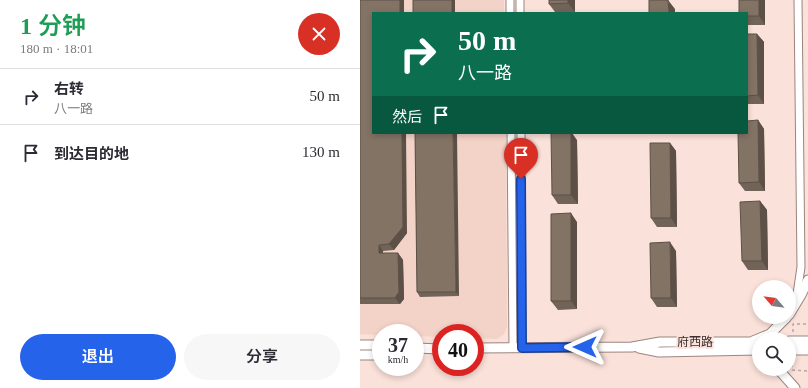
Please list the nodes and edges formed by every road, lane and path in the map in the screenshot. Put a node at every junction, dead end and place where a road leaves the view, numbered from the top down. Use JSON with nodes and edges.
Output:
{"nodes":[{"id":1,"x":510,"y":0,"type":"edge"},
{"id":2,"x":520,"y":0,"type":"edge"},
{"id":3,"x":798,"y":0,"type":"edge"},
{"id":4,"x":510,"y":12,"type":"edge"},
{"id":5,"x":520,"y":12,"type":"edge"},
{"id":6,"x":511,"y":134,"type":"edge"},
{"id":7,"x":521,"y":134,"type":"edge"},
{"id":8,"x":808,"y":280,"type":"edge"},
{"id":9,"x":796,"y":294,"type":"edge"},
{"id":10,"x":796,"y":304,"type":"edge"},
{"id":11,"x":780,"y":324,"type":"edge"},
{"id":12,"x":772,"y":332,"type":"edge"},
{"id":13,"x":808,"y":341,"type":"edge"},
{"id":14,"x":796,"y":342,"type":"edge"},
{"id":15,"x":752,"y":344,"type":"edge"},
{"id":16,"x":360,"y":345,"type":"edge"},
{"id":17,"x":372,"y":345,"type":"edge"},
{"id":18,"x":484,"y":348,"type":"edge"},
{"id":19,"x":518,"y":348,"type":"junction"},
{"id":20,"x":796,"y":350,"type":"edge"},
{"id":21,"x":808,"y":350,"type":"edge"},
{"id":22,"x":360,"y":355,"type":"edge"},
{"id":23,"x":372,"y":355,"type":"edge"},
{"id":24,"x":787,"y":378,"type":"joint"},
{"id":25,"x":791,"y":388,"type":"edge"},
{"id":26,"x":795,"y":388,"type":"edge"}],
"edges":[{"from":1,"to":4,"type":"street"},
{"from":2,"to":5,"type":"street"},
{"from":3,"to":9,"type":"street"},
{"from":6,"to":19,"type":"street"},
{"from":7,"to":19,"type":"street"},
{"from":8,"to":10,"type":"street"},
{"from":11,"to":12,"type":"street"},
{"from":13,"to":14,"type":"street"},
{"from":15,"to":19,"type":"street","name":"府西路"},
{"from":16,"to":17,"type":"street"},
{"from":18,"to":19,"type":"street","name":"府西路"},
{"from":20,"to":21,"type":"street"},
{"from":22,"to":23,"type":"street"},
{"from":24,"to":25,"type":"street"},
{"from":24,"to":26,"type":"street"}]}
